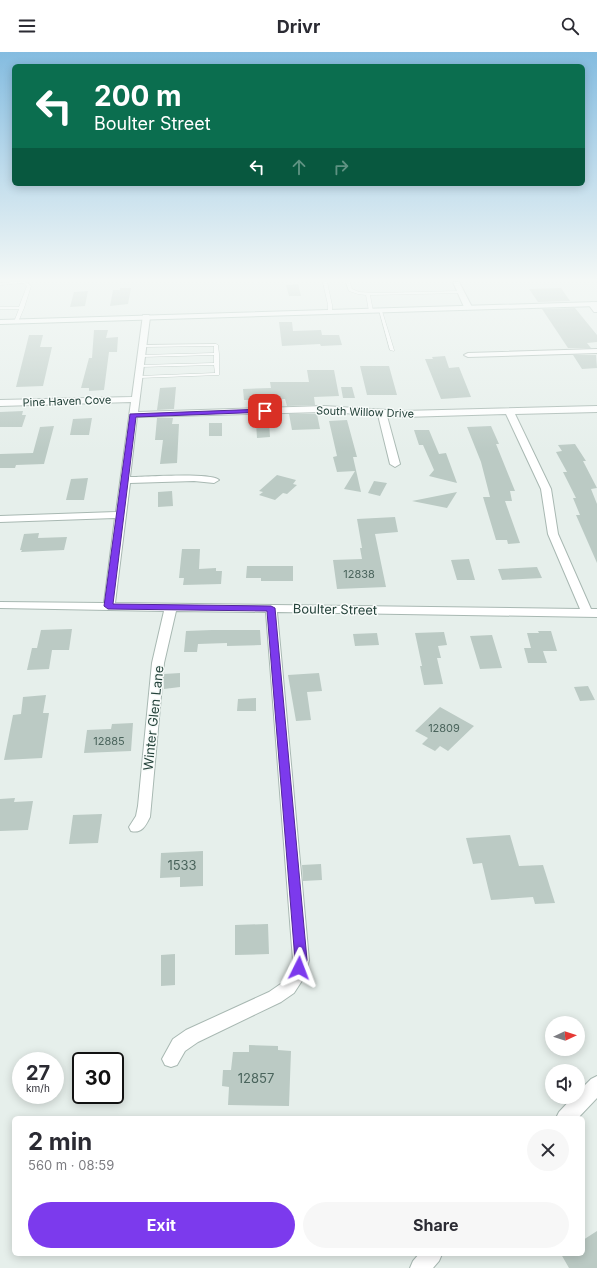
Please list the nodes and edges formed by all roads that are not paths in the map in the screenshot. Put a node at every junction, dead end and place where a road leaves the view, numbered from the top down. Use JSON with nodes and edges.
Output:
{"nodes":[{"id":1,"x":143,"y":339,"type":"edge"},
{"id":2,"x":389,"y":339,"type":"edge"},
{"id":3,"x":142,"y":346,"type":"junction"},
{"id":4,"x":392,"y":350,"type":"dead end"},
{"id":5,"x":597,"y":351,"type":"edge"},
{"id":6,"x":216,"y":354,"type":"junction"},
{"id":7,"x":468,"y":355,"type":"dead end"},
{"id":8,"x":141,"y":356,"type":"junction"},
{"id":9,"x":217,"y":364,"type":"junction"},
{"id":10,"x":140,"y":366,"type":"junction"},
{"id":11,"x":139,"y":377,"type":"junction"},
{"id":12,"x":134,"y":399,"type":"junction"},
{"id":13,"x":0,"y":403,"type":"edge"},
{"id":14,"x":597,"y":409,"type":"edge"},
{"id":15,"x":509,"y":411,"type":"junction"},
{"id":16,"x":382,"y":413,"type":"junction"},
{"id":17,"x":132,"y":415,"type":"junction"},
{"id":18,"x":395,"y":464,"type":"dead end"},
{"id":19,"x":124,"y":480,"type":"junction"},
{"id":20,"x":214,"y":480,"type":"dead end"},
{"id":21,"x":119,"y":515,"type":"junction"},
{"id":22,"x":0,"y":519,"type":"edge"},
{"id":23,"x":0,"y":605,"type":"edge"},
{"id":24,"x":108,"y":606,"type":"junction"},
{"id":25,"x":171,"y":607,"type":"junction"},
{"id":26,"x":271,"y":608,"type":"junction"},
{"id":27,"x":592,"y":613,"type":"edge"},
{"id":28,"x":136,"y":827,"type":"dead end"},
{"id":29,"x":171,"y":1059,"type":"dead end"},
{"id":30,"x":597,"y":1085,"type":"edge"},
{"id":31,"x":567,"y":1116,"type":"edge"},
{"id":32,"x":430,"y":1256,"type":"edge"},
{"id":33,"x":420,"y":1268,"type":"edge"}],
"edges":[{"from":1,"to":3,"type":"street"},
{"from":2,"to":4,"type":"lane"},
{"from":3,"to":6,"type":"lane"},
{"from":3,"to":8,"type":"street"},
{"from":5,"to":7,"type":"street"},
{"from":6,"to":8,"type":"lane"},
{"from":6,"to":9,"type":"lane"},
{"from":8,"to":10,"type":"street"},
{"from":9,"to":10,"type":"lane"},
{"from":9,"to":11,"type":"lane"},
{"from":10,"to":11,"type":"street"},
{"from":11,"to":12,"type":"street"},
{"from":12,"to":13,"type":"street","name":"Pine Haven Cove"},
{"from":12,"to":17,"type":"street"},
{"from":14,"to":15,"type":"street","name":"South Willow Drive"},
{"from":15,"to":16,"type":"street","name":"South Willow Drive"},
{"from":15,"to":27,"type":"street"},
{"from":16,"to":17,"type":"street","name":"South Willow Drive"},
{"from":16,"to":18,"type":"street"},
{"from":17,"to":19,"type":"street"},
{"from":19,"to":20,"type":"street"},
{"from":19,"to":21,"type":"street"},
{"from":21,"to":22,"type":"street"},
{"from":21,"to":24,"type":"street"},
{"from":23,"to":24,"type":"street","name":"Boulter Street"},
{"from":24,"to":25,"type":"street","name":"Boulter Street"},
{"from":25,"to":26,"type":"street","name":"Boulter Street"},
{"from":25,"to":28,"type":"street","name":"Winter Glen Lane"},
{"from":26,"to":27,"type":"street","name":"Boulter Street"},
{"from":26,"to":29,"type":"street"},
{"from":30,"to":31,"type":"street"},
{"from":32,"to":33,"type":"street"}]}
